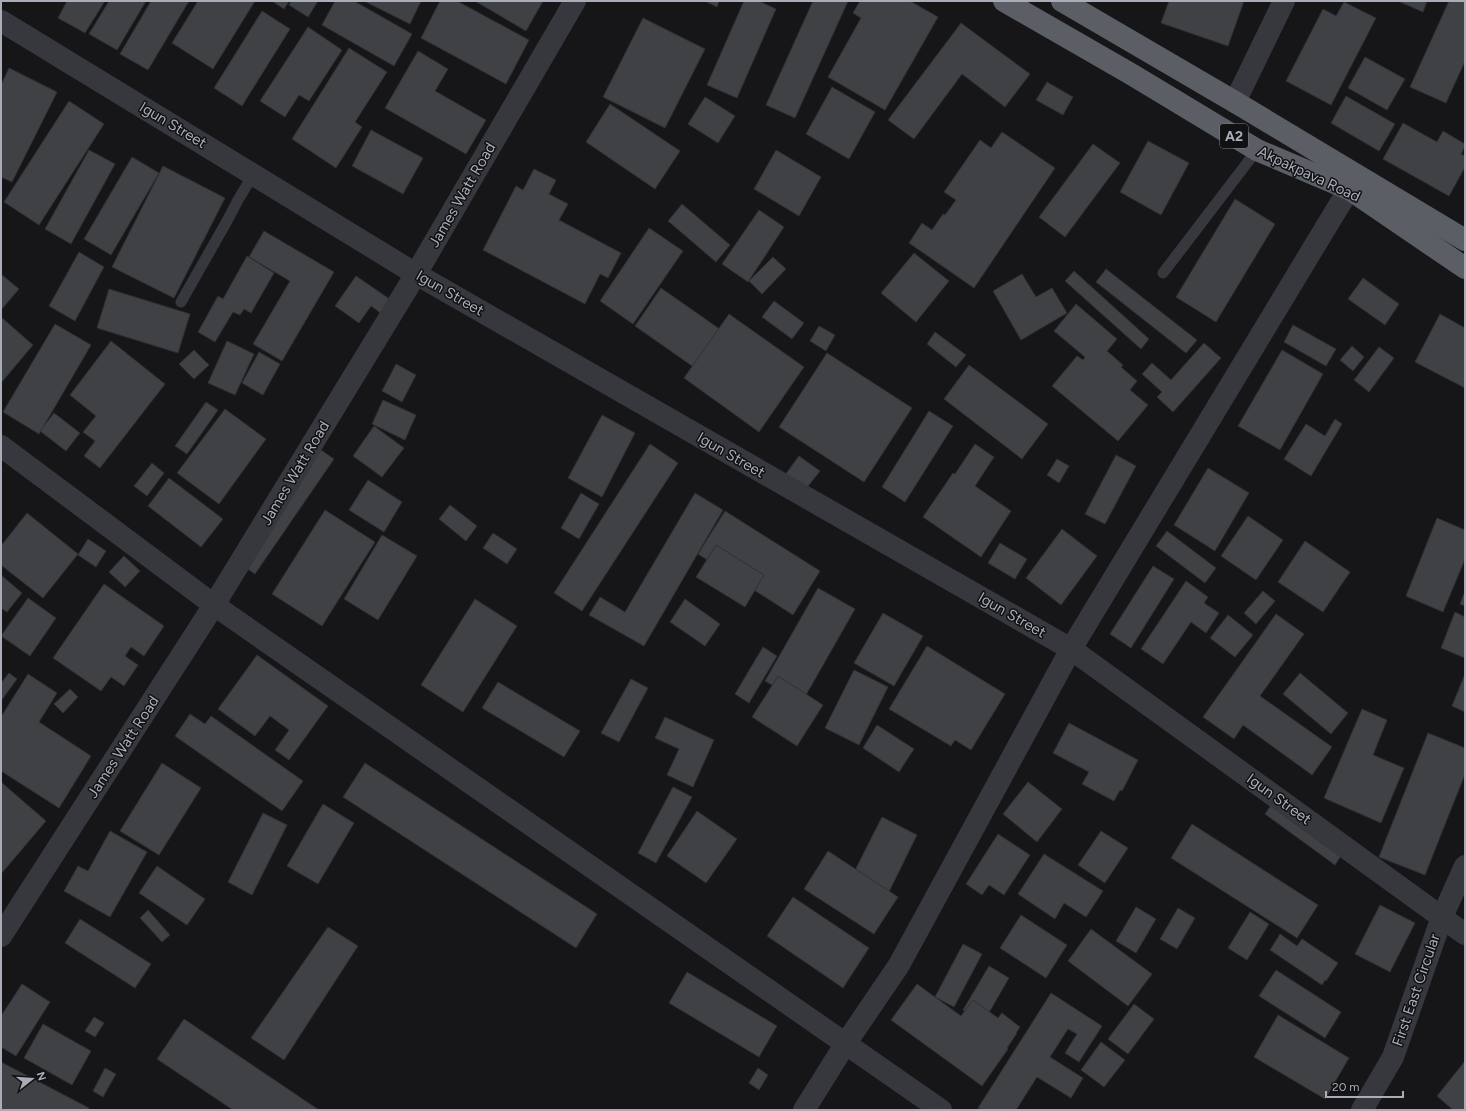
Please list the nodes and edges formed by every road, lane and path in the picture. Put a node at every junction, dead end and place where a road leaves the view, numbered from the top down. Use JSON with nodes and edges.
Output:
{"nodes":[{"id":1,"x":575,"y":1,"type":"edge"},
{"id":2,"x":1004,"y":1,"type":"edge"},
{"id":3,"x":1062,"y":1,"type":"edge"},
{"id":4,"x":1284,"y":1,"type":"edge"},
{"id":5,"x":1,"y":21,"type":"edge"},
{"id":6,"x":1235,"y":102,"type":"junction"},
{"id":7,"x":1257,"y":150,"type":"junction"},
{"id":8,"x":254,"y":174,"type":"junction"},
{"id":9,"x":1349,"y":189,"type":"junction"},
{"id":10,"x":1465,"y":240,"type":"edge"},
{"id":11,"x":1465,"y":268,"type":"edge"},
{"id":12,"x":1163,"y":273,"type":"dead end"},
{"id":13,"x":416,"y":274,"type":"junction"},
{"id":14,"x":181,"y":302,"type":"dead end"},
{"id":15,"x":1,"y":446,"type":"edge"},
{"id":16,"x":214,"y":605,"type":"junction"},
{"id":17,"x":1071,"y":649,"type":"junction"},
{"id":18,"x":1465,"y":866,"type":"edge"},
{"id":19,"x":1442,"y":917,"type":"junction"},
{"id":20,"x":4,"y":926,"type":"edge"},
{"id":21,"x":1465,"y":934,"type":"edge"},
{"id":22,"x":846,"y":1043,"type":"junction"},
{"id":23,"x":804,"y":1110,"type":"edge"},
{"id":24,"x":941,"y":1110,"type":"edge"},
{"id":25,"x":1362,"y":1110,"type":"edge"}],
"edges":[{"from":1,"to":13,"type":"street","name":"James Watt Road"},
{"from":2,"to":7,"type":"highway","name":"Akpakpava Road","number":"A2"},
{"from":3,"to":6,"type":"highway","name":"Akpakpava Road","number":"A2"},
{"from":4,"to":6,"type":"street"},
{"from":5,"to":8,"type":"street","name":"Igun Street"},
{"from":6,"to":10,"type":"highway","name":"Akpakpava Road","number":"A2"},
{"from":7,"to":9,"type":"highway","name":"Akpakpava Road","number":"A2"},
{"from":7,"to":12,"type":"lane"},
{"from":8,"to":13,"type":"street","name":"Igun Street"},
{"from":8,"to":14,"type":"lane"},
{"from":9,"to":11,"type":"highway","name":"Akpakpava Road","number":"A2"},
{"from":9,"to":17,"type":"street"},
{"from":13,"to":16,"type":"street","name":"James Watt Road"},
{"from":13,"to":17,"type":"street","name":"Igun Street"},
{"from":15,"to":16,"type":"street"},
{"from":16,"to":20,"type":"street","name":"James Watt Road"},
{"from":16,"to":22,"type":"street"},
{"from":17,"to":19,"type":"street","name":"Igun Street"},
{"from":17,"to":22,"type":"street"},
{"from":18,"to":19,"type":"street","name":"First East Circular"},
{"from":19,"to":21,"type":"street","name":"Igun Street"},
{"from":19,"to":25,"type":"street","name":"First East Circular"},
{"from":22,"to":23,"type":"street"},
{"from":22,"to":24,"type":"street"}]}
